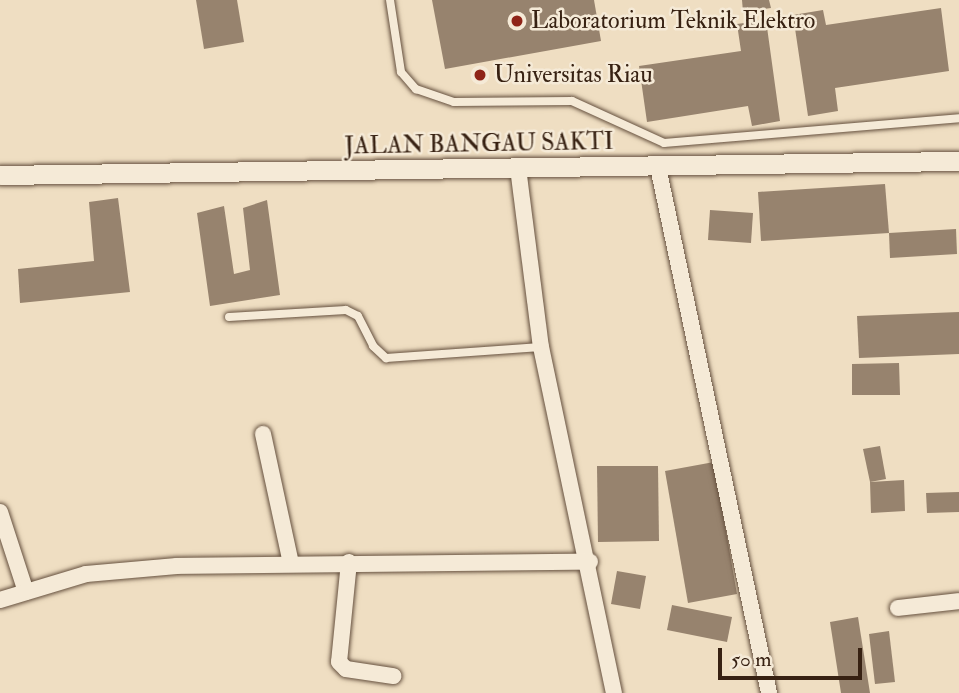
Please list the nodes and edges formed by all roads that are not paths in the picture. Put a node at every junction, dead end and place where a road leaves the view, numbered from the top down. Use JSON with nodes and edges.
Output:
{"nodes":[{"id":1,"x":390,"y":0,"type":"edge"},
{"id":2,"x":959,"y":118,"type":"edge"},
{"id":3,"x":959,"y":161,"type":"edge"},
{"id":4,"x":658,"y":167,"type":"junction"},
{"id":5,"x":518,"y":168,"type":"junction"},
{"id":6,"x":0,"y":175,"type":"edge"},
{"id":7,"x":229,"y":317,"type":"dead end"},
{"id":8,"x":541,"y":348,"type":"junction"},
{"id":9,"x":263,"y":434,"type":"dead end"},
{"id":10,"x":0,"y":512,"type":"edge"},
{"id":11,"x":349,"y":562,"type":"junction"},
{"id":12,"x":590,"y":562,"type":"junction"},
{"id":13,"x":291,"y":563,"type":"junction"},
{"id":14,"x":26,"y":592,"type":"junction"},
{"id":15,"x":0,"y":600,"type":"edge"},
{"id":16,"x":959,"y":601,"type":"edge"},
{"id":17,"x":898,"y":608,"type":"dead end"},
{"id":18,"x":393,"y":676,"type":"dead end"},
{"id":19,"x":614,"y":693,"type":"edge"},
{"id":20,"x":769,"y":693,"type":"edge"}],
"edges":[{"from":1,"to":2,"type":"lane"},
{"from":3,"to":4,"type":"street","name":"JALAN BANGAU SAKTI"},
{"from":4,"to":5,"type":"street","name":"JALAN BANGAU SAKTI"},
{"from":4,"to":20,"type":"street"},
{"from":5,"to":6,"type":"street","name":"JALAN BANGAU SAKTI"},
{"from":5,"to":8,"type":"street"},
{"from":7,"to":8,"type":"lane"},
{"from":8,"to":12,"type":"street"},
{"from":9,"to":13,"type":"street"},
{"from":10,"to":14,"type":"street"},
{"from":11,"to":12,"type":"street"},
{"from":11,"to":13,"type":"street"},
{"from":11,"to":18,"type":"street"},
{"from":12,"to":19,"type":"street"},
{"from":13,"to":14,"type":"street"},
{"from":14,"to":15,"type":"street"},
{"from":16,"to":17,"type":"street"}]}
